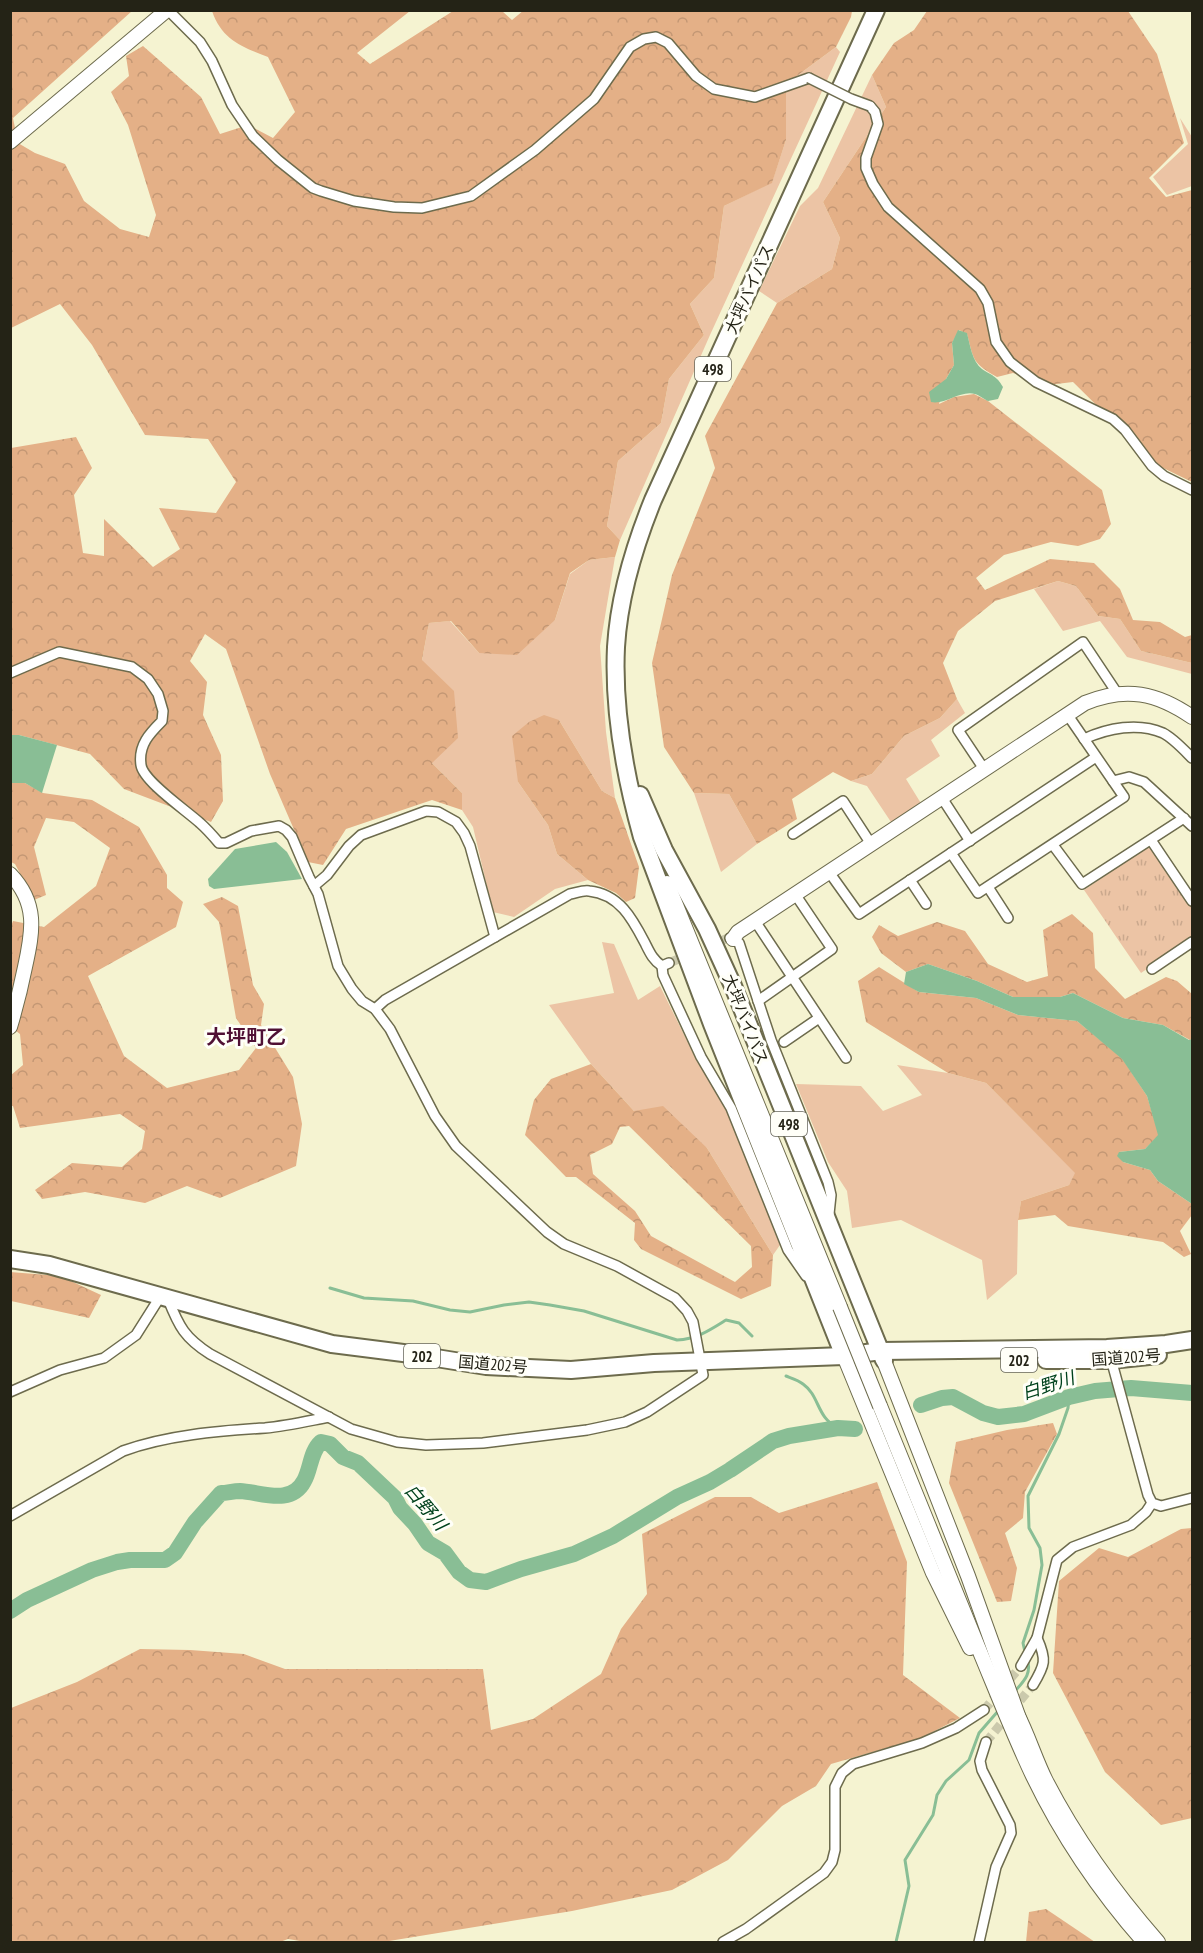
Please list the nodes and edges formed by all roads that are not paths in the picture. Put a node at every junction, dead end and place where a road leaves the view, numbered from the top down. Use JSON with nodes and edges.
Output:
{"nodes":[{"id":1,"x":168,"y":10,"type":"edge"},
{"id":2,"x":876,"y":10,"type":"edge"},
{"id":3,"x":10,"y":142,"type":"edge"},
{"id":4,"x":1192,"y":490,"type":"edge"},
{"id":5,"x":10,"y":673,"type":"edge"},
{"id":6,"x":616,"y":677,"type":"junction"},
{"id":7,"x":1117,"y":693,"type":"junction"},
{"id":8,"x":1067,"y":714,"type":"junction"},
{"id":9,"x":1192,"y":717,"type":"edge"},
{"id":10,"x":1084,"y":739,"type":"junction"},
{"id":11,"x":623,"y":744,"type":"junction"},
{"id":12,"x":1192,"y":755,"type":"edge"},
{"id":13,"x":1096,"y":757,"type":"junction"},
{"id":14,"x":984,"y":769,"type":"junction"},
{"id":15,"x":1113,"y":781,"type":"junction"},
{"id":16,"x":942,"y":798,"type":"junction"},
{"id":17,"x":1184,"y":818,"type":"junction"},
{"id":18,"x":1192,"y":826,"type":"edge"},
{"id":19,"x":793,"y":834,"type":"dead end"},
{"id":20,"x":1151,"y":840,"type":"junction"},
{"id":21,"x":970,"y":841,"type":"junction"},
{"id":22,"x":871,"y":844,"type":"junction"},
{"id":23,"x":1053,"y":845,"type":"junction"},
{"id":24,"x":951,"y":854,"type":"junction"},
{"id":25,"x":829,"y":872,"type":"junction"},
{"id":26,"x":10,"y":874,"type":"edge"},
{"id":27,"x":910,"y":880,"type":"junction"},
{"id":28,"x":314,"y":886,"type":"junction"},
{"id":29,"x":988,"y":887,"type":"junction"},
{"id":30,"x":795,"y":894,"type":"junction"},
{"id":31,"x":1192,"y":901,"type":"edge"},
{"id":32,"x":926,"y":904,"type":"dead end"},
{"id":33,"x":1008,"y":918,"type":"dead end"},
{"id":34,"x":755,"y":921,"type":"junction"},
{"id":35,"x":495,"y":937,"type":"junction"},
{"id":36,"x":730,"y":938,"type":"joint"},
{"id":37,"x":1192,"y":942,"type":"edge"},
{"id":38,"x":1152,"y":969,"type":"dead end"},
{"id":39,"x":793,"y":977,"type":"junction"},
{"id":40,"x":758,"y":1001,"type":"junction"},
{"id":41,"x":375,"y":1009,"type":"junction"},
{"id":42,"x":819,"y":1018,"type":"junction"},
{"id":43,"x":10,"y":1027,"type":"edge"},
{"id":44,"x":784,"y":1042,"type":"dead end"},
{"id":45,"x":846,"y":1058,"type":"dead end"},
{"id":46,"x":828,"y":1220,"type":"junction"},
{"id":47,"x":10,"y":1259,"type":"edge"},
{"id":48,"x":821,"y":1297,"type":"junction"},
{"id":49,"x":164,"y":1298,"type":"junction"},
{"id":50,"x":1192,"y":1340,"type":"edge"},
{"id":51,"x":1192,"y":1351,"type":"edge"},
{"id":52,"x":1109,"y":1354,"type":"junction"},
{"id":53,"x":844,"y":1356,"type":"junction"},
{"id":54,"x":882,"y":1356,"type":"junction"},
{"id":55,"x":701,"y":1362,"type":"junction"},
{"id":56,"x":10,"y":1392,"type":"edge"},
{"id":57,"x":329,"y":1417,"type":"junction"},
{"id":58,"x":1192,"y":1498,"type":"edge"},
{"id":59,"x":1152,"y":1503,"type":"junction"},
{"id":60,"x":10,"y":1516,"type":"edge"},
{"id":61,"x":972,"y":1633,"type":"junction"},
{"id":62,"x":1036,"y":1638,"type":"junction"},
{"id":63,"x":1021,"y":1666,"type":"tunnel mouth"},
{"id":64,"x":1033,"y":1685,"type":"tunnel mouth"},
{"id":65,"x":984,"y":1710,"type":"tunnel mouth"},
{"id":66,"x":1020,"y":1721,"type":"junction"},
{"id":67,"x":986,"y":1742,"type":"tunnel mouth"},
{"id":68,"x":1018,"y":1743,"type":"junction"},
{"id":69,"x":723,"y":1942,"type":"edge"},
{"id":70,"x":980,"y":1942,"type":"edge"},
{"id":71,"x":1144,"y":1942,"type":"edge"},
{"id":72,"x":1158,"y":1942,"type":"edge"}],
"edges":[{"from":1,"to":3,"type":"street"},
{"from":1,"to":4,"type":"street","bridge":true},
{"from":2,"to":6,"type":"highway","name":"大坪バイパス","number":"498"},
{"from":5,"to":28,"type":"street"},
{"from":6,"to":11,"type":"highway","name":"大坪バイパス","number":"498"},
{"from":6,"to":46,"type":"highway","name":"大坪バイパス","number":"498"},
{"from":7,"to":8,"type":"street"},
{"from":7,"to":9,"type":"street"},
{"from":7,"to":14,"type":"street"},
{"from":8,"to":10,"type":"street"},
{"from":8,"to":14,"type":"street"},
{"from":10,"to":12,"type":"street"},
{"from":10,"to":13,"type":"street"},
{"from":11,"to":48,"type":"highway","name":"大坪バイパス","number":"498"},
{"from":11,"to":61,"type":"street","bridge":true},
{"from":13,"to":15,"type":"street"},
{"from":13,"to":21,"type":"street"},
{"from":14,"to":16,"type":"street"},
{"from":15,"to":17,"type":"street"},
{"from":15,"to":23,"type":"street"},
{"from":16,"to":21,"type":"street"},
{"from":16,"to":22,"type":"street"},
{"from":17,"to":18,"type":"street"},
{"from":17,"to":20,"type":"street"},
{"from":19,"to":22,"type":"street"},
{"from":20,"to":23,"type":"street"},
{"from":20,"to":31,"type":"street"},
{"from":21,"to":24,"type":"street"},
{"from":22,"to":25,"type":"street"},
{"from":23,"to":29,"type":"street"},
{"from":24,"to":27,"type":"street"},
{"from":24,"to":29,"type":"street"},
{"from":25,"to":27,"type":"street"},
{"from":25,"to":30,"type":"street"},
{"from":26,"to":43,"type":"street"},
{"from":27,"to":32,"type":"street"},
{"from":28,"to":35,"type":"street"},
{"from":28,"to":41,"type":"street"},
{"from":29,"to":33,"type":"street"},
{"from":30,"to":34,"type":"street"},
{"from":30,"to":39,"type":"street"},
{"from":34,"to":36,"type":"street"},
{"from":34,"to":39,"type":"street"},
{"from":35,"to":41,"type":"street"},
{"from":35,"to":48,"type":"street"},
{"from":36,"to":40,"type":"street"},
{"from":37,"to":38,"type":"street"},
{"from":39,"to":40,"type":"street"},
{"from":39,"to":42,"type":"street"},
{"from":40,"to":46,"type":"street"},
{"from":41,"to":55,"type":"street"},
{"from":42,"to":44,"type":"street"},
{"from":42,"to":45,"type":"street"},
{"from":46,"to":54,"type":"highway","name":"大坪バイパス","number":"498"},
{"from":47,"to":49,"type":"highway","name":"国道202号","number":"202"},
{"from":48,"to":53,"type":"highway","name":"大坪バイパス","number":"498"},
{"from":49,"to":55,"type":"highway","name":"国道202号","number":"202"},
{"from":49,"to":56,"type":"street"},
{"from":49,"to":57,"type":"street"},
{"from":50,"to":52,"type":"highway","name":"国道202号","number":"202"},
{"from":51,"to":52,"type":"highway","name":"国道202号","number":"202"},
{"from":52,"to":54,"type":"highway","name":"国道202号","number":"202"},
{"from":52,"to":59,"type":"street"},
{"from":53,"to":54,"type":"highway","name":"国道202号","number":"202"},
{"from":53,"to":55,"type":"highway","name":"国道202号","number":"202"},
{"from":53,"to":68,"type":"street"},
{"from":54,"to":66,"type":"street"},
{"from":55,"to":57,"type":"street"},
{"from":57,"to":60,"type":"street"},
{"from":58,"to":59,"type":"street"},
{"from":59,"to":62,"type":"street"},
{"from":61,"to":66,"type":"street"},
{"from":61,"to":68,"type":"street"},
{"from":62,"to":63,"type":"street"},
{"from":62,"to":64,"type":"street"},
{"from":65,"to":69,"type":"street"},
{"from":66,"to":72,"type":"street"},
{"from":67,"to":70,"type":"street"},
{"from":68,"to":71,"type":"street"}]}
